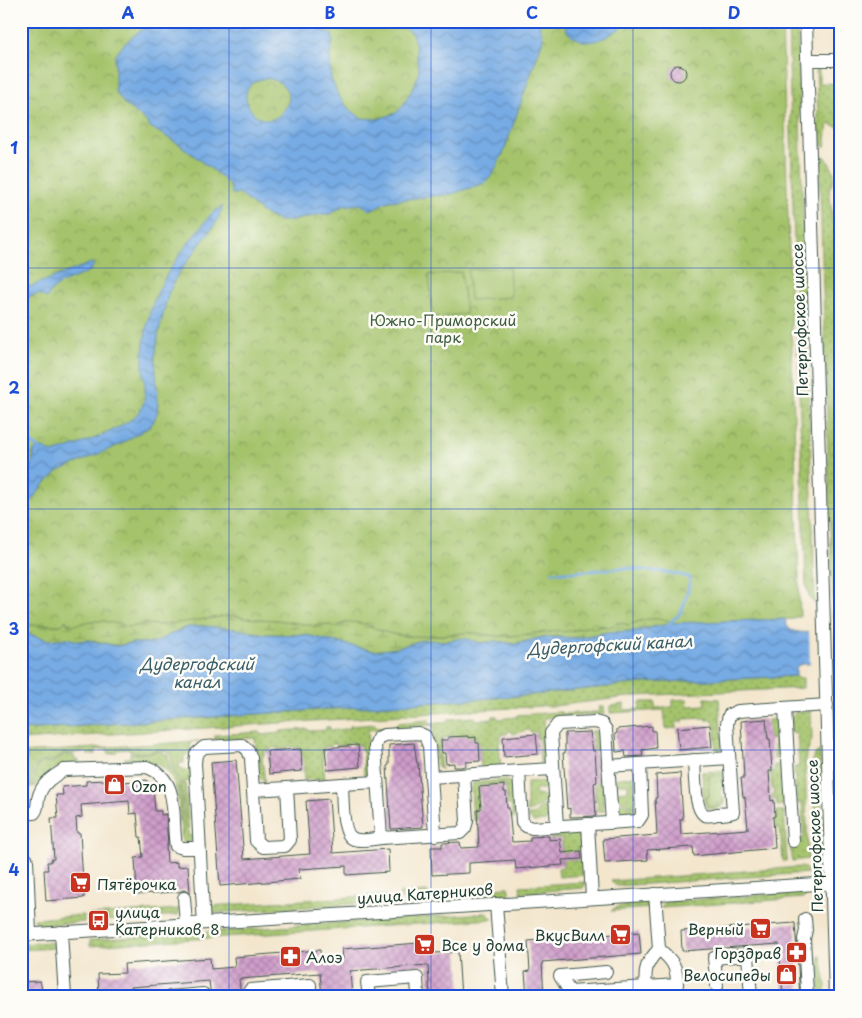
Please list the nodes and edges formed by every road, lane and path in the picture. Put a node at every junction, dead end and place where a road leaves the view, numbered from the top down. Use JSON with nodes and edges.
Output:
{"nodes":[{"id":1,"x":806,"y":21,"type":"edge"},
{"id":2,"x":808,"y":60,"type":"junction"},
{"id":3,"x":841,"y":60,"type":"edge"},
{"id":4,"x":827,"y":705,"type":"junction"},
{"id":5,"x":785,"y":708,"type":"junction"},
{"id":6,"x":729,"y":758,"type":"junction"},
{"id":7,"x":694,"y":760,"type":"junction"},
{"id":8,"x":640,"y":764,"type":"junction"},
{"id":9,"x":608,"y":766,"type":"junction"},
{"id":10,"x":553,"y":769,"type":"junction"},
{"id":11,"x":519,"y":771,"type":"junction"},
{"id":12,"x":464,"y":775,"type":"junction"},
{"id":13,"x":431,"y":777,"type":"junction"},
{"id":14,"x":377,"y":782,"type":"junction"},
{"id":15,"x":342,"y":784,"type":"junction"},
{"id":16,"x":287,"y":788,"type":"junction"},
{"id":17,"x":253,"y":790,"type":"junction"},
{"id":18,"x":21,"y":814,"type":"edge"},
{"id":19,"x":612,"y":822,"type":"junction"},
{"id":20,"x":588,"y":824,"type":"junction"},
{"id":21,"x":557,"y":826,"type":"junction"},
{"id":22,"x":435,"y":835,"type":"junction"},
{"id":23,"x":381,"y":838,"type":"junction"},
{"id":24,"x":793,"y":841,"type":"dead end"},
{"id":25,"x":198,"y":848,"type":"junction"},
{"id":26,"x":21,"y":857,"type":"edge"},
{"id":27,"x":832,"y":883,"type":"junction"},
{"id":28,"x":655,"y":894,"type":"junction"},
{"id":29,"x":184,"y":898,"type":"dead end"},
{"id":30,"x":592,"y":898,"type":"junction"},
{"id":31,"x":496,"y":904,"type":"junction"},
{"id":32,"x":805,"y":920,"type":"dead end"},
{"id":33,"x":204,"y":923,"type":"junction"},
{"id":34,"x":186,"y":924,"type":"junction"},
{"id":35,"x":61,"y":932,"type":"junction"},
{"id":36,"x":26,"y":935,"type":"edge"},
{"id":37,"x":660,"y":948,"type":"junction"},
{"id":38,"x":606,"y":972,"type":"dead end"},
{"id":39,"x":717,"y":986,"type":"dead end"},
{"id":40,"x":646,"y":987,"type":"junction"},
{"id":41,"x":570,"y":994,"type":"edge"},
{"id":42,"x":65,"y":997,"type":"edge"},
{"id":43,"x":170,"y":997,"type":"edge"},
{"id":44,"x":203,"y":997,"type":"edge"},
{"id":45,"x":250,"y":997,"type":"edge"},
{"id":46,"x":310,"y":997,"type":"edge"},
{"id":47,"x":369,"y":997,"type":"edge"},
{"id":48,"x":418,"y":997,"type":"edge"},
{"id":49,"x":503,"y":997,"type":"edge"},
{"id":50,"x":751,"y":997,"type":"edge"},
{"id":51,"x":811,"y":997,"type":"edge"},
{"id":52,"x":835,"y":997,"type":"edge"}],
"edges":[{"from":1,"to":2,"type":"street","name":"Петергофское шоссе"},
{"from":2,"to":3,"type":"street"},
{"from":2,"to":4,"type":"street","name":"Петергофское шоссе"},
{"from":4,"to":5,"type":"street"},
{"from":4,"to":27,"type":"street","name":"Петергофское шоссе"},
{"from":5,"to":6,"type":"street"},
{"from":5,"to":24,"type":"street"},
{"from":6,"to":7,"type":"street"},
{"from":6,"to":7,"type":"street"},
{"from":7,"to":8,"type":"street"},
{"from":8,"to":9,"type":"street"},
{"from":8,"to":19,"type":"street"},
{"from":9,"to":10,"type":"street"},
{"from":9,"to":19,"type":"street"},
{"from":10,"to":11,"type":"street"},
{"from":10,"to":21,"type":"street"},
{"from":11,"to":12,"type":"street"},
{"from":11,"to":21,"type":"street"},
{"from":12,"to":13,"type":"street"},
{"from":12,"to":22,"type":"street"},
{"from":13,"to":14,"type":"street"},
{"from":13,"to":22,"type":"street"},
{"from":14,"to":15,"type":"street"},
{"from":14,"to":23,"type":"street"},
{"from":15,"to":16,"type":"street"},
{"from":15,"to":23,"type":"street"},
{"from":16,"to":17,"type":"street"},
{"from":16,"to":17,"type":"street"},
{"from":17,"to":25,"type":"street"},
{"from":18,"to":25,"type":"street"},
{"from":19,"to":20,"type":"street"},
{"from":20,"to":21,"type":"street"},
{"from":20,"to":30,"type":"street"},
{"from":22,"to":23,"type":"street"},
{"from":25,"to":33,"type":"street"},
{"from":26,"to":36,"type":"street"},
{"from":27,"to":28,"type":"street","name":"улица Катерников"},
{"from":27,"to":52,"type":"street","name":"Петергофское шоссе"},
{"from":28,"to":30,"type":"street","name":"улица Катерников"},
{"from":28,"to":37,"type":"street"},
{"from":29,"to":34,"type":"street"},
{"from":30,"to":31,"type":"street","name":"улица Катерников"},
{"from":31,"to":33,"type":"street","name":"улица Катерников"},
{"from":31,"to":49,"type":"street"},
{"from":32,"to":51,"type":"street"},
{"from":33,"to":34,"type":"street","name":"улица Катерников"},
{"from":34,"to":35,"type":"street","name":"улица Катерников"},
{"from":35,"to":36,"type":"street","name":"улица Катерников"},
{"from":35,"to":42,"type":"street"},
{"from":37,"to":40,"type":"street"},
{"from":37,"to":40,"type":"street"},
{"from":38,"to":41,"type":"street"},
{"from":39,"to":50,"type":"street"},
{"from":40,"to":41,"type":"street"},
{"from":43,"to":44,"type":"street"},
{"from":45,"to":46,"type":"street"},
{"from":47,"to":48,"type":"street"}]}
